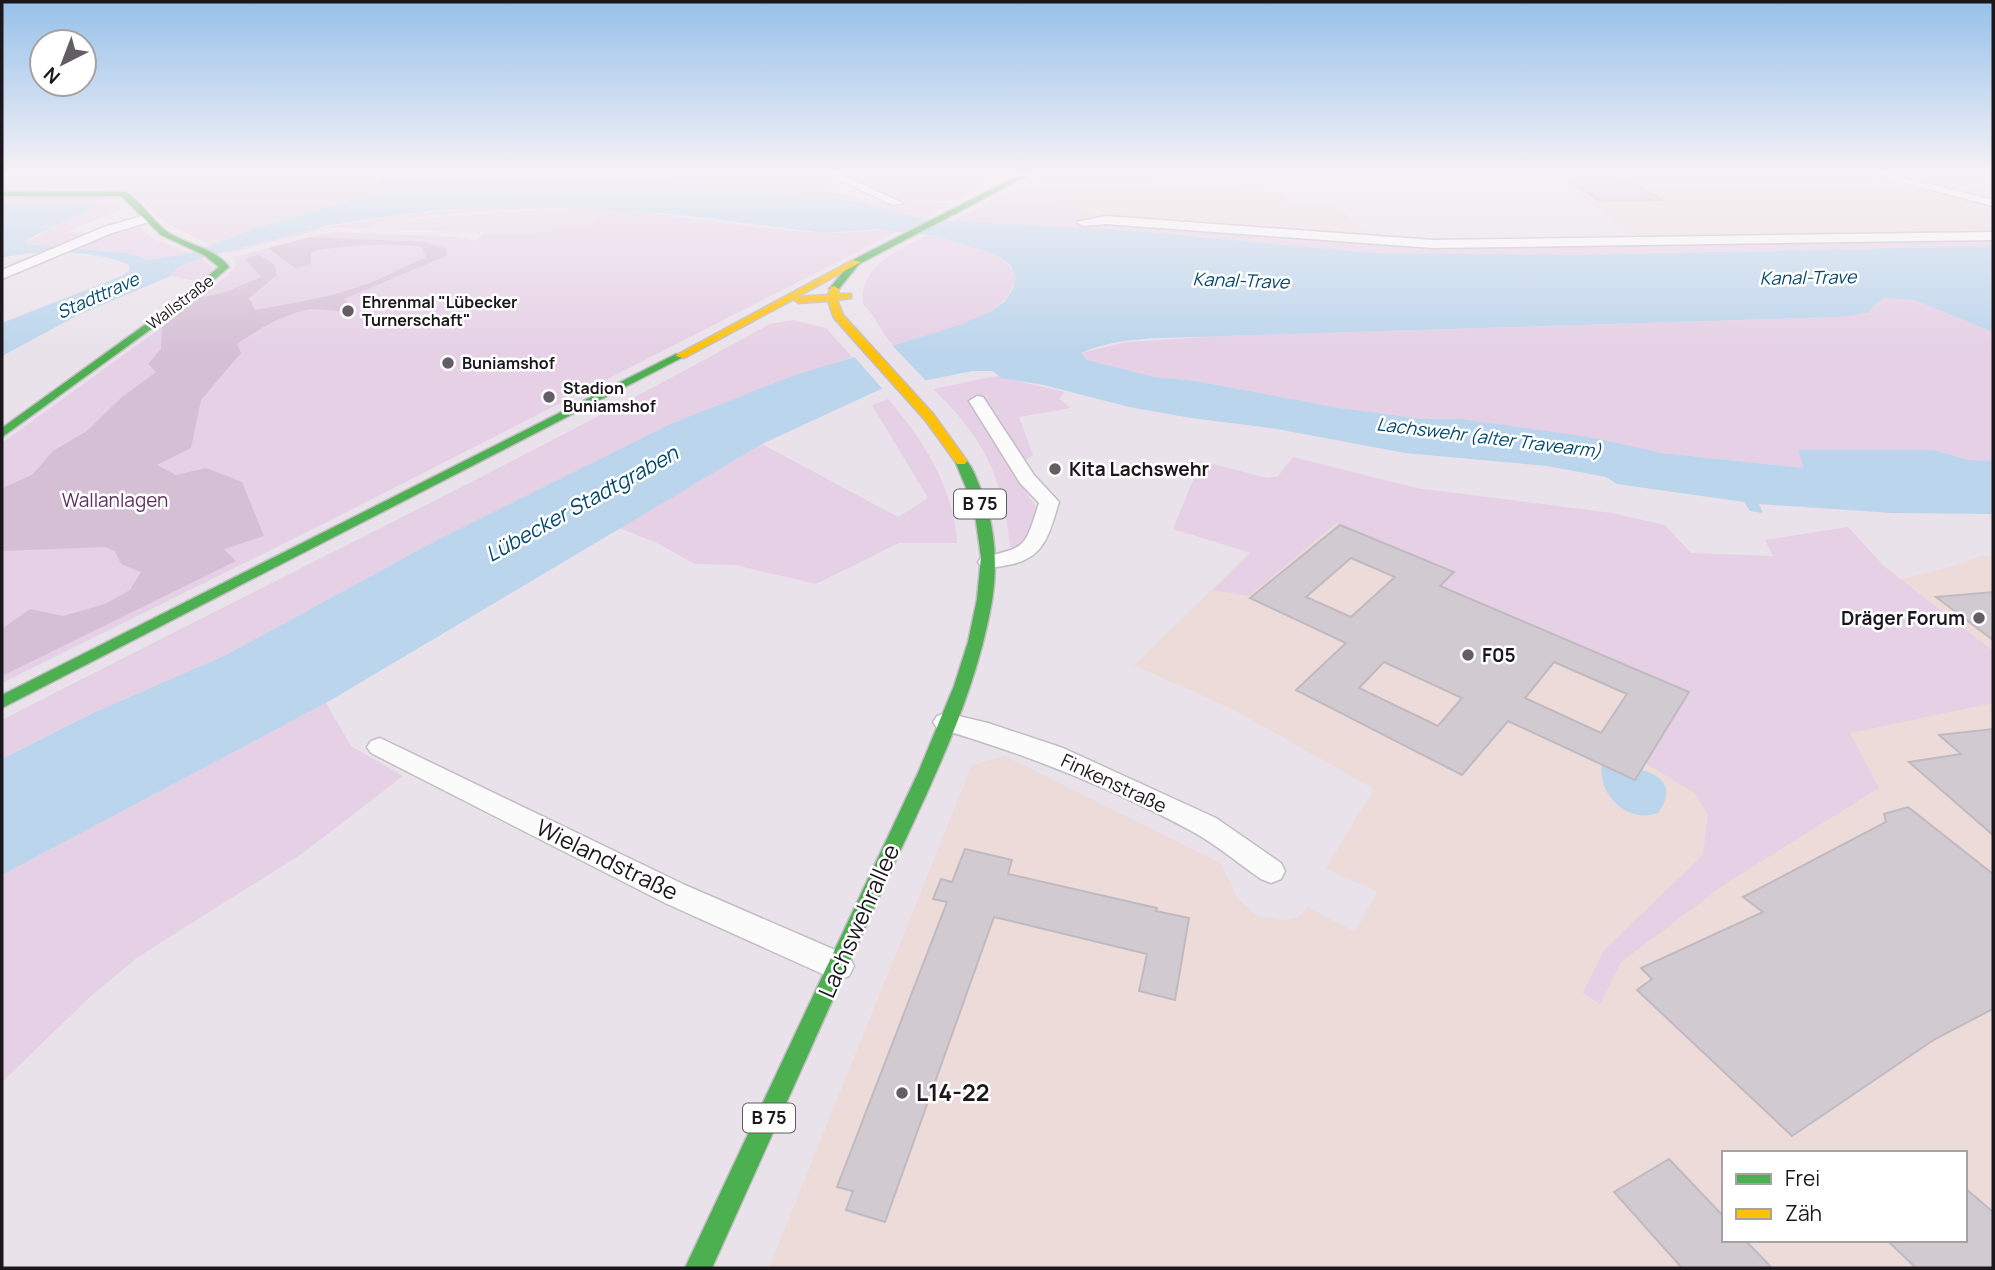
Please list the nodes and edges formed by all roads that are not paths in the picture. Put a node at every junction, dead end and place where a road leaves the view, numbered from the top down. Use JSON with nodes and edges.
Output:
{"nodes":[{"id":1,"x":101,"y":233,"type":"edge"},
{"id":2,"x":165,"y":233,"type":"edge"},
{"id":3,"x":914,"y":233,"type":"edge"},
{"id":4,"x":1287,"y":233,"type":"edge"},
{"id":5,"x":1993,"y":236,"type":"edge"},
{"id":6,"x":878,"y":251,"type":"junction"},
{"id":7,"x":856,"y":262,"type":"junction"},
{"id":8,"x":2,"y":275,"type":"edge"},
{"id":9,"x":839,"y":300,"type":"junction"},
{"id":10,"x":777,"y":309,"type":"junction"},
{"id":11,"x":841,"y":321,"type":"junction"},
{"id":12,"x":861,"y":339,"type":"junction"},
{"id":13,"x":977,"y":401,"type":"dead end"},
{"id":14,"x":2,"y":433,"type":"edge"},
{"id":15,"x":988,"y":562,"type":"junction"},
{"id":16,"x":2,"y":702,"type":"edge"},
{"id":17,"x":946,"y":722,"type":"junction"},
{"id":18,"x":380,"y":747,"type":"dead end"},
{"id":19,"x":1271,"y":871,"type":"dead end"},
{"id":20,"x":838,"y":966,"type":"junction"},
{"id":21,"x":698,"y":1268,"type":"edge"}],
"edges":[{"from":1,"to":8,"type":"street"},
{"from":2,"to":14,"type":"main road","name":"Wallstraße"},
{"from":3,"to":6,"type":"main road"},
{"from":4,"to":5,"type":"street"},
{"from":6,"to":7,"type":"main road"},
{"from":6,"to":9,"type":"main road"},
{"from":7,"to":9,"type":"main road"},
{"from":7,"to":10,"type":"main road"},
{"from":9,"to":10,"type":"main road"},
{"from":9,"to":11,"type":"main road","name":"Lachswehrallee","number":"B 75"},
{"from":9,"to":12,"type":"main road","name":"Lachswehrallee","number":"B 75"},
{"from":10,"to":11,"type":"main road"},
{"from":10,"to":16,"type":"main road"},
{"from":11,"to":12,"type":"main road","name":"Lachswehrallee","number":"B 75"},
{"from":12,"to":15,"type":"main road","name":"Lachswehrallee","number":"B 75"},
{"from":13,"to":15,"type":"street"},
{"from":15,"to":17,"type":"main road","name":"Lachswehrallee","number":"B 75"},
{"from":17,"to":19,"type":"street","name":"Finkenstraße"},
{"from":17,"to":20,"type":"main road","name":"Lachswehrallee","number":"B 75"},
{"from":18,"to":20,"type":"street","name":"Wielandstraße"},
{"from":20,"to":21,"type":"main road","name":"Lachswehrallee","number":"B 75"}]}
